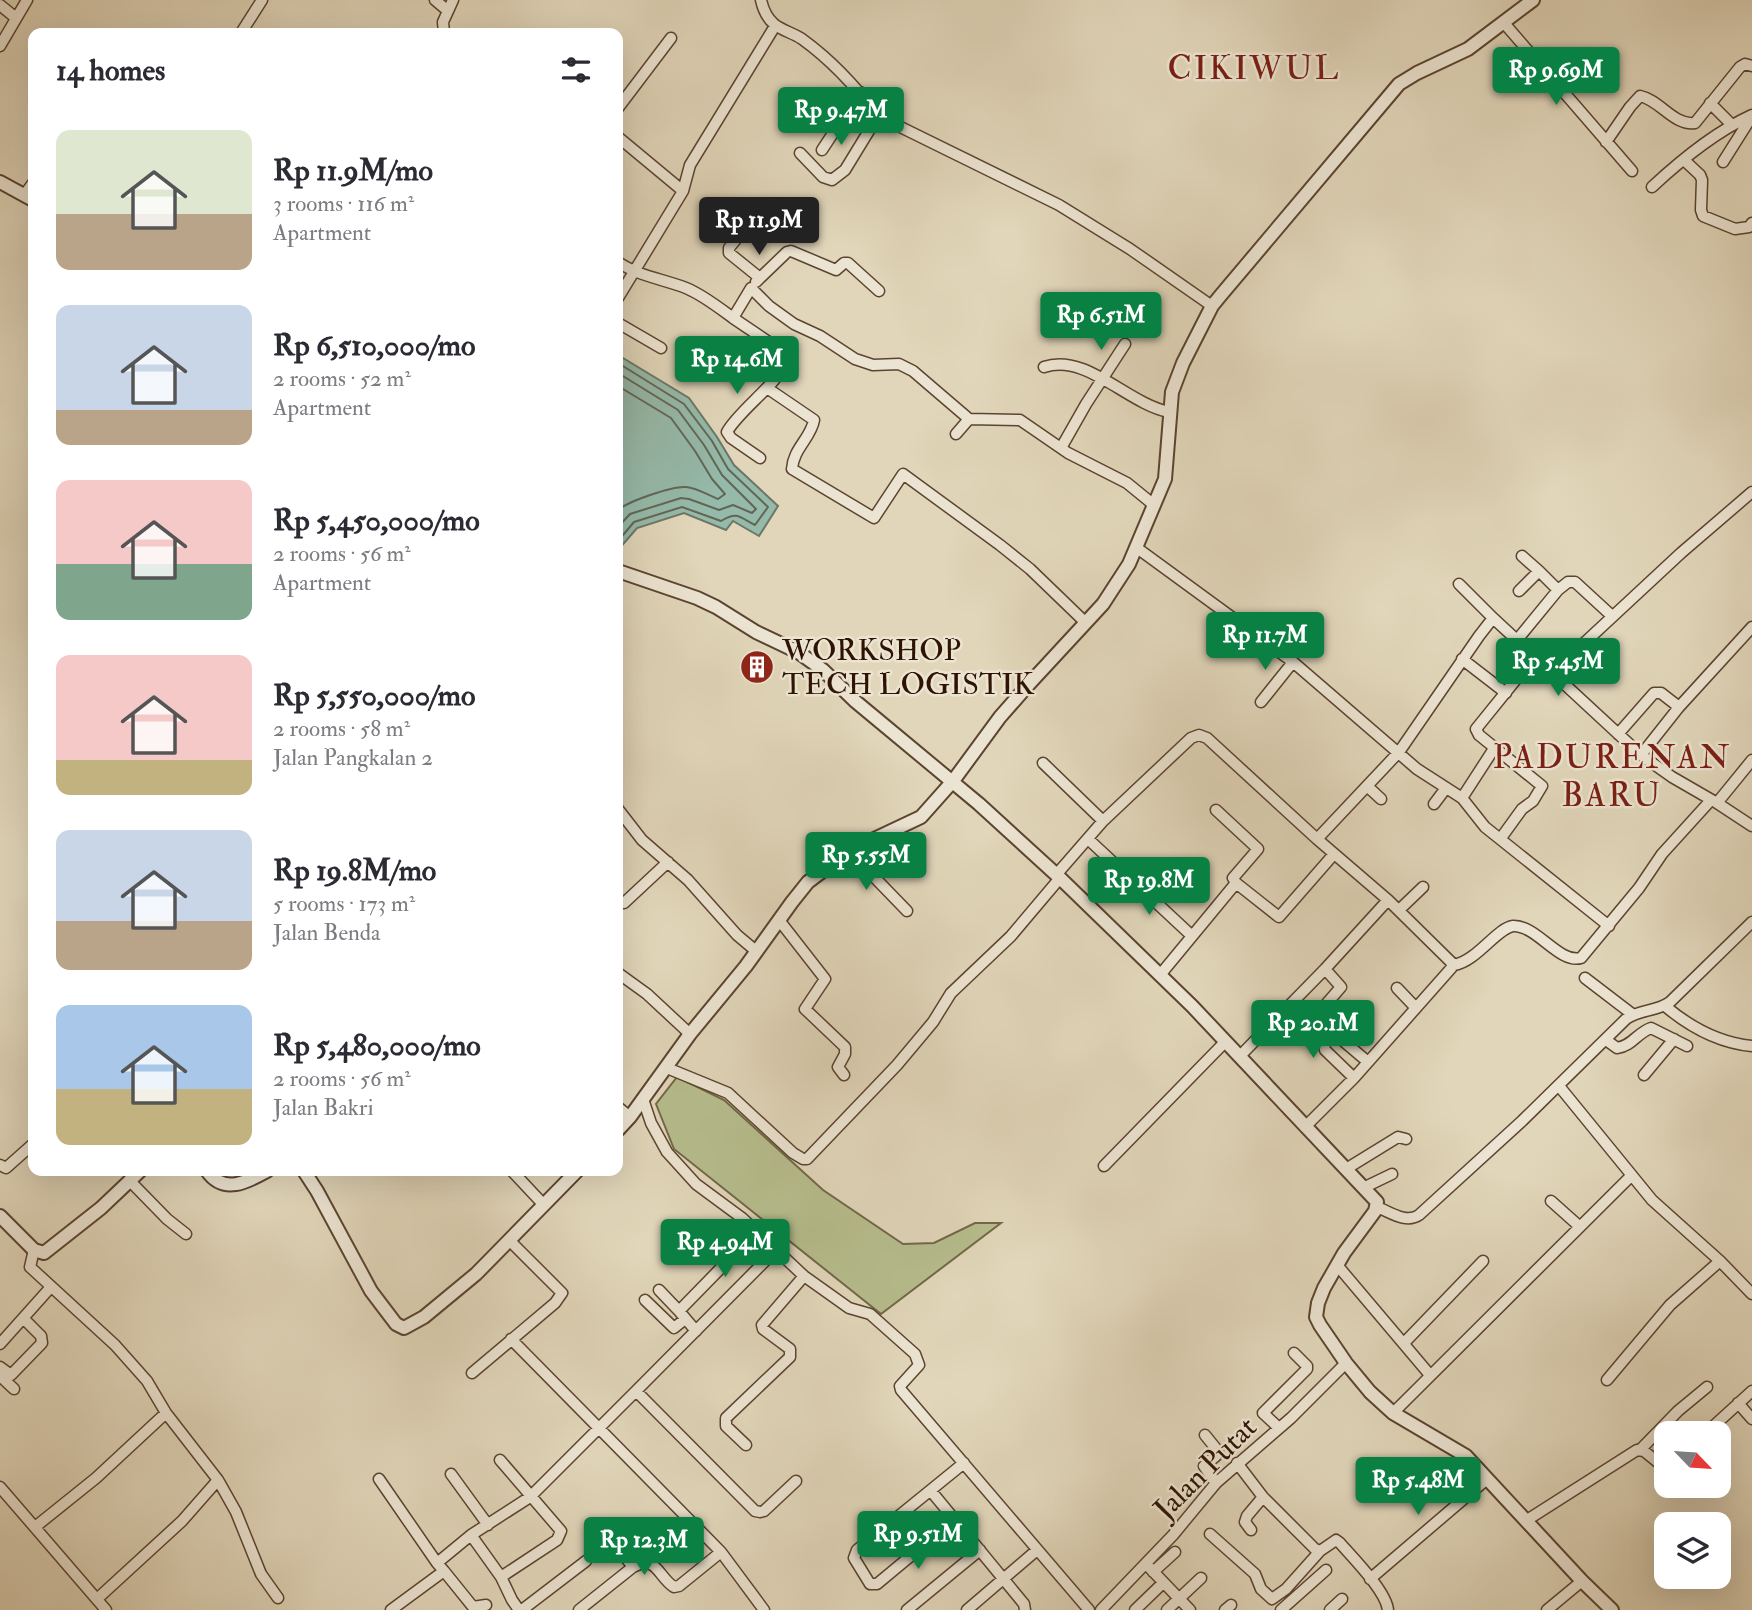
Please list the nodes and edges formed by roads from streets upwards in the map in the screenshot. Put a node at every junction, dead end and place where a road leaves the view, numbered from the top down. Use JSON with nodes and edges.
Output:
{"nodes":[{"id":1,"x":27,"y":0,"type":"edge"},
{"id":2,"x":262,"y":0,"type":"edge"},
{"id":3,"x":435,"y":0,"type":"edge"},
{"id":4,"x":453,"y":0,"type":"edge"},
{"id":5,"x":761,"y":0,"type":"edge"},
{"id":6,"x":1533,"y":0,"type":"edge"},
{"id":7,"x":0,"y":5,"type":"edge"},
{"id":8,"x":448,"y":11,"type":"junction"},
{"id":9,"x":16,"y":18,"type":"junction"},
{"id":10,"x":1504,"y":23,"type":"junction"},
{"id":11,"x":775,"y":26,"type":"junction"},
{"id":12,"x":244,"y":28,"type":"edge"},
{"id":13,"x":444,"y":28,"type":"edge"},
{"id":14,"x":670,"y":38,"type":"dead end"},
{"id":15,"x":0,"y":46,"type":"edge"},
{"id":16,"x":1752,"y":66,"type":"edge"},
{"id":17,"x":860,"y":92,"type":"junction"},
{"id":18,"x":623,"y":101,"type":"edge"},
{"id":19,"x":1710,"y":103,"type":"junction"},
{"id":20,"x":1752,"y":115,"type":"edge"},
{"id":21,"x":878,"y":116,"type":"junction"},
{"id":22,"x":1732,"y":125,"type":"junction"},
{"id":23,"x":623,"y":141,"type":"edge"},
{"id":24,"x":1606,"y":142,"type":"junction"},
{"id":25,"x":822,"y":150,"type":"dead end"},
{"id":26,"x":800,"y":153,"type":"dead end"},
{"id":27,"x":1684,"y":160,"type":"junction"},
{"id":28,"x":1723,"y":163,"type":"dead end"},
{"id":29,"x":1632,"y":171,"type":"dead end"},
{"id":30,"x":0,"y":182,"type":"edge"},
{"id":31,"x":1652,"y":187,"type":"dead end"},
{"id":32,"x":28,"y":191,"type":"edge"},
{"id":33,"x":683,"y":191,"type":"junction"},
{"id":34,"x":716,"y":210,"type":"dead end"},
{"id":35,"x":759,"y":211,"type":"dead end"},
{"id":36,"x":1752,"y":223,"type":"edge"},
{"id":37,"x":742,"y":230,"type":"junction"},
{"id":38,"x":623,"y":265,"type":"edge"},
{"id":39,"x":634,"y":271,"type":"junction"},
{"id":40,"x":760,"y":278,"type":"junction"},
{"id":41,"x":751,"y":288,"type":"junction"},
{"id":42,"x":623,"y":290,"type":"edge"},
{"id":43,"x":879,"y":291,"type":"dead end"},
{"id":44,"x":1212,"y":306,"type":"junction"},
{"id":45,"x":733,"y":318,"type":"junction"},
{"id":46,"x":623,"y":326,"type":"edge"},
{"id":47,"x":1125,"y":344,"type":"dead end"},
{"id":48,"x":661,"y":348,"type":"dead end"},
{"id":49,"x":1045,"y":368,"type":"dead end"},
{"id":50,"x":1102,"y":378,"type":"junction"},
{"id":51,"x":767,"y":388,"type":"junction"},
{"id":52,"x":1169,"y":412,"type":"junction"},
{"id":53,"x":969,"y":419,"type":"junction"},
{"id":54,"x":957,"y":434,"type":"dead end"},
{"id":55,"x":1061,"y":448,"type":"junction"},
{"id":56,"x":760,"y":458,"type":"dead end"},
{"id":57,"x":1752,"y":492,"type":"edge"},
{"id":58,"x":1154,"y":505,"type":"junction"},
{"id":59,"x":1137,"y":548,"type":"junction"},
{"id":60,"x":1522,"y":556,"type":"dead end"},
{"id":61,"x":1539,"y":571,"type":"junction"},
{"id":62,"x":623,"y":573,"type":"edge"},
{"id":63,"x":1459,"y":584,"type":"dead end"},
{"id":64,"x":1559,"y":590,"type":"junction"},
{"id":65,"x":1519,"y":591,"type":"dead end"},
{"id":66,"x":1612,"y":616,"type":"junction"},
{"id":67,"x":1493,"y":618,"type":"junction"},
{"id":68,"x":1086,"y":623,"type":"junction"},
{"id":69,"x":1752,"y":627,"type":"edge"},
{"id":70,"x":1517,"y":640,"type":"junction"},
{"id":71,"x":1535,"y":656,"type":"junction"},
{"id":72,"x":1462,"y":659,"type":"junction"},
{"id":73,"x":1293,"y":662,"type":"junction"},
{"id":74,"x":1553,"y":672,"type":"junction"},
{"id":75,"x":1506,"y":693,"type":"junction"},
{"id":76,"x":1261,"y":702,"type":"dead end"},
{"id":77,"x":1679,"y":707,"type":"junction"},
{"id":78,"x":1618,"y":734,"type":"junction"},
{"id":79,"x":1495,"y":747,"type":"junction"},
{"id":80,"x":1399,"y":752,"type":"junction"},
{"id":81,"x":1641,"y":755,"type":"junction"},
{"id":82,"x":1752,"y":760,"type":"edge"},
{"id":83,"x":1043,"y":763,"type":"dead end"},
{"id":84,"x":953,"y":781,"type":"junction"},
{"id":85,"x":1367,"y":786,"type":"junction"},
{"id":86,"x":1446,"y":788,"type":"junction"},
{"id":87,"x":1462,"y":798,"type":"junction"},
{"id":88,"x":1381,"y":799,"type":"dead end"},
{"id":89,"x":1714,"y":802,"type":"junction"},
{"id":90,"x":1434,"y":804,"type":"dead end"},
{"id":91,"x":1216,"y":810,"type":"dead end"},
{"id":92,"x":623,"y":815,"type":"edge"},
{"id":93,"x":1103,"y":821,"type":"junction"},
{"id":94,"x":1752,"y":826,"type":"edge"},
{"id":95,"x":1501,"y":838,"type":"junction"},
{"id":96,"x":1088,"y":839,"type":"junction"},
{"id":97,"x":1317,"y":839,"type":"junction"},
{"id":98,"x":849,"y":851,"type":"junction"},
{"id":99,"x":1334,"y":854,"type":"junction"},
{"id":100,"x":668,"y":862,"type":"junction"},
{"id":101,"x":1058,"y":876,"type":"junction"},
{"id":102,"x":1236,"y":883,"type":"junction"},
{"id":103,"x":1423,"y":887,"type":"dead end"},
{"id":104,"x":1388,"y":900,"type":"junction"},
{"id":105,"x":624,"y":903,"type":"dead end"},
{"id":106,"x":907,"y":911,"type":"dead end"},
{"id":107,"x":1399,"y":911,"type":"junction"},
{"id":108,"x":779,"y":920,"type":"junction"},
{"id":109,"x":1752,"y":922,"type":"edge"},
{"id":110,"x":1609,"y":926,"type":"junction"},
{"id":111,"x":1192,"y":936,"type":"junction"},
{"id":112,"x":756,"y":951,"type":"junction"},
{"id":113,"x":1454,"y":965,"type":"junction"},
{"id":114,"x":1325,"y":969,"type":"junction"},
{"id":115,"x":1160,"y":975,"type":"junction"},
{"id":116,"x":623,"y":977,"type":"edge"},
{"id":117,"x":1585,"y":978,"type":"dead end"},
{"id":118,"x":1396,"y":988,"type":"dead end"},
{"id":119,"x":1665,"y":1006,"type":"junction"},
{"id":120,"x":1416,"y":1008,"type":"junction"},
{"id":121,"x":1632,"y":1014,"type":"junction"},
{"id":122,"x":1334,"y":1032,"type":"junction"},
{"id":123,"x":690,"y":1034,"type":"junction"},
{"id":124,"x":1674,"y":1039,"type":"junction"},
{"id":125,"x":1606,"y":1040,"type":"junction"},
{"id":126,"x":1225,"y":1042,"type":"junction"},
{"id":127,"x":1688,"y":1046,"type":"dead end"},
{"id":128,"x":1752,"y":1046,"type":"edge"},
{"id":129,"x":1240,"y":1056,"type":"junction"},
{"id":130,"x":1368,"y":1062,"type":"junction"},
{"id":131,"x":667,"y":1068,"type":"junction"},
{"id":132,"x":844,"y":1075,"type":"dead end"},
{"id":133,"x":1644,"y":1075,"type":"dead end"},
{"id":134,"x":1354,"y":1078,"type":"junction"},
{"id":135,"x":1559,"y":1086,"type":"junction"},
{"id":136,"x":643,"y":1099,"type":"junction"},
{"id":137,"x":623,"y":1111,"type":"edge"},
{"id":138,"x":630,"y":1117,"type":"junction"},
{"id":139,"x":623,"y":1125,"type":"edge"},
{"id":140,"x":1305,"y":1127,"type":"junction"},
{"id":141,"x":1406,"y":1139,"type":"dead end"},
{"id":142,"x":28,"y":1148,"type":"edge"},
{"id":143,"x":0,"y":1165,"type":"edge"},
{"id":144,"x":1104,"y":1167,"type":"dead end"},
{"id":145,"x":1346,"y":1169,"type":"junction"},
{"id":146,"x":1392,"y":1174,"type":"dead end"},
{"id":147,"x":134,"y":1176,"type":"edge"},
{"id":148,"x":212,"y":1176,"type":"edge"},
{"id":149,"x":258,"y":1176,"type":"edge"},
{"id":150,"x":307,"y":1176,"type":"edge"},
{"id":151,"x":517,"y":1176,"type":"edge"},
{"id":152,"x":572,"y":1176,"type":"edge"},
{"id":153,"x":1630,"y":1176,"type":"junction"},
{"id":154,"x":129,"y":1180,"type":"junction"},
{"id":155,"x":1365,"y":1187,"type":"junction"},
{"id":156,"x":1551,"y":1201,"type":"dead end"},
{"id":157,"x":543,"y":1204,"type":"junction"},
{"id":158,"x":1377,"y":1207,"type":"junction"},
{"id":159,"x":0,"y":1216,"type":"edge"},
{"id":160,"x":1579,"y":1227,"type":"junction"},
{"id":161,"x":756,"y":1231,"type":"junction"},
{"id":162,"x":186,"y":1234,"type":"dead end"},
{"id":163,"x":509,"y":1240,"type":"junction"},
{"id":164,"x":34,"y":1250,"type":"junction"},
{"id":165,"x":776,"y":1250,"type":"junction"},
{"id":166,"x":1483,"y":1261,"type":"dead end"},
{"id":167,"x":1720,"y":1261,"type":"junction"},
{"id":168,"x":1337,"y":1265,"type":"junction"},
{"id":169,"x":804,"y":1276,"type":"junction"},
{"id":170,"x":50,"y":1288,"type":"junction"},
{"id":171,"x":659,"y":1290,"type":"dead end"},
{"id":172,"x":1752,"y":1294,"type":"edge"},
{"id":173,"x":645,"y":1300,"type":"dead end"},
{"id":174,"x":682,"y":1315,"type":"junction"},
{"id":175,"x":24,"y":1318,"type":"junction"},
{"id":176,"x":696,"y":1331,"type":"junction"},
{"id":177,"x":511,"y":1339,"type":"junction"},
{"id":178,"x":1404,"y":1343,"type":"junction"},
{"id":179,"x":0,"y":1344,"type":"edge"},
{"id":180,"x":1294,"y":1353,"type":"dead end"},
{"id":181,"x":1346,"y":1363,"type":"junction"},
{"id":182,"x":0,"y":1367,"type":"edge"},
{"id":183,"x":472,"y":1373,"type":"dead end"},
{"id":184,"x":0,"y":1376,"type":"edge"},
{"id":185,"x":1430,"y":1376,"type":"junction"},
{"id":186,"x":1607,"y":1380,"type":"dead end"},
{"id":187,"x":1707,"y":1387,"type":"dead end"},
{"id":188,"x":14,"y":1389,"type":"dead end"},
{"id":189,"x":636,"y":1391,"type":"junction"},
{"id":190,"x":1752,"y":1391,"type":"edge"},
{"id":191,"x":1738,"y":1403,"type":"junction"},
{"id":192,"x":166,"y":1413,"type":"junction"},
{"id":193,"x":1393,"y":1413,"type":"junction"},
{"id":194,"x":1752,"y":1419,"type":"edge"},
{"id":195,"x":1719,"y":1421,"type":"edge"},
{"id":196,"x":1279,"y":1428,"type":"junction"},
{"id":197,"x":598,"y":1429,"type":"junction"},
{"id":198,"x":1205,"y":1436,"type":"dead end"},
{"id":199,"x":746,"y":1445,"type":"dead end"},
{"id":200,"x":1641,"y":1449,"type":"junction"},
{"id":201,"x":1654,"y":1459,"type":"edge"},
{"id":202,"x":500,"y":1460,"type":"dead end"},
{"id":203,"x":964,"y":1463,"type":"junction"},
{"id":204,"x":1237,"y":1463,"type":"junction"},
{"id":205,"x":451,"y":1474,"type":"dead end"},
{"id":206,"x":379,"y":1479,"type":"dead end"},
{"id":207,"x":1487,"y":1479,"type":"junction"},
{"id":208,"x":218,"y":1480,"type":"junction"},
{"id":209,"x":796,"y":1481,"type":"dead end"},
{"id":210,"x":1216,"y":1483,"type":"junction"},
{"id":211,"x":931,"y":1491,"type":"junction"},
{"id":212,"x":2,"y":1493,"type":"edge"},
{"id":213,"x":530,"y":1497,"type":"junction"},
{"id":214,"x":1263,"y":1497,"type":"junction"},
{"id":215,"x":954,"y":1520,"type":"junction"},
{"id":216,"x":1527,"y":1520,"type":"junction"},
{"id":217,"x":488,"y":1525,"type":"junction"},
{"id":218,"x":35,"y":1527,"type":"junction"},
{"id":219,"x":601,"y":1527,"type":"dead end"},
{"id":220,"x":1251,"y":1530,"type":"dead end"},
{"id":221,"x":1210,"y":1534,"type":"dead end"},
{"id":222,"x":471,"y":1535,"type":"junction"},
{"id":223,"x":981,"y":1550,"type":"junction"},
{"id":224,"x":1037,"y":1550,"type":"junction"},
{"id":225,"x":1320,"y":1551,"type":"junction"},
{"id":226,"x":721,"y":1552,"type":"junction"},
{"id":227,"x":1175,"y":1552,"type":"dead end"},
{"id":228,"x":586,"y":1561,"type":"dead end"},
{"id":229,"x":440,"y":1567,"type":"junction"},
{"id":230,"x":633,"y":1567,"type":"junction"},
{"id":231,"x":1150,"y":1568,"type":"junction"},
{"id":232,"x":1326,"y":1570,"type":"dead end"},
{"id":233,"x":501,"y":1577,"type":"junction"},
{"id":234,"x":1201,"y":1578,"type":"dead end"},
{"id":235,"x":1004,"y":1579,"type":"junction"},
{"id":236,"x":1370,"y":1579,"type":"junction"},
{"id":237,"x":1582,"y":1581,"type":"junction"},
{"id":238,"x":1163,"y":1583,"type":"junction"},
{"id":239,"x":278,"y":1598,"type":"dead end"},
{"id":240,"x":1179,"y":1598,"type":"junction"},
{"id":241,"x":97,"y":1599,"type":"junction"},
{"id":242,"x":1342,"y":1599,"type":"dead end"},
{"id":243,"x":486,"y":1605,"type":"dead end"},
{"id":244,"x":106,"y":1610,"type":"edge"},
{"id":245,"x":391,"y":1610,"type":"edge"},
{"id":246,"x":521,"y":1610,"type":"edge"},
{"id":247,"x":579,"y":1610,"type":"edge"},
{"id":248,"x":764,"y":1610,"type":"edge"},
{"id":249,"x":907,"y":1610,"type":"edge"},
{"id":250,"x":967,"y":1610,"type":"edge"},
{"id":251,"x":1025,"y":1610,"type":"edge"},
{"id":252,"x":1089,"y":1610,"type":"edge"},
{"id":253,"x":1101,"y":1610,"type":"edge"},
{"id":254,"x":1135,"y":1610,"type":"edge"},
{"id":255,"x":1167,"y":1610,"type":"edge"},
{"id":256,"x":1190,"y":1610,"type":"edge"},
{"id":257,"x":1281,"y":1610,"type":"edge"},
{"id":258,"x":1330,"y":1610,"type":"edge"},
{"id":259,"x":1388,"y":1610,"type":"edge"},
{"id":260,"x":1546,"y":1610,"type":"edge"},
{"id":261,"x":1612,"y":1610,"type":"edge"}],
"edges":[{"from":1,"to":9,"type":"street"},
{"from":2,"to":12,"type":"street"},
{"from":3,"to":8,"type":"street"},
{"from":4,"to":8,"type":"street"},
{"from":5,"to":11,"type":"street"},
{"from":6,"to":10,"type":"street"},
{"from":7,"to":9,"type":"street"},
{"from":8,"to":13,"type":"street"},
{"from":9,"to":15,"type":"street"},
{"from":10,"to":24,"type":"street"},
{"from":10,"to":44,"type":"street"},
{"from":11,"to":17,"type":"street"},
{"from":11,"to":33,"type":"street"},
{"from":14,"to":18,"type":"street"},
{"from":16,"to":19,"type":"street"},
{"from":17,"to":21,"type":"street"},
{"from":17,"to":25,"type":"street"},
{"from":19,"to":22,"type":"street"},
{"from":19,"to":24,"type":"street"},
{"from":20,"to":22,"type":"street"},
{"from":20,"to":28,"type":"street"},
{"from":21,"to":26,"type":"street"},
{"from":21,"to":44,"type":"street"},
{"from":22,"to":27,"type":"street"},
{"from":23,"to":33,"type":"street"},
{"from":24,"to":29,"type":"street"},
{"from":27,"to":31,"type":"street"},
{"from":27,"to":36,"type":"street"},
{"from":30,"to":32,"type":"street"},
{"from":33,"to":39,"type":"street"},
{"from":34,"to":37,"type":"street"},
{"from":35,"to":37,"type":"street"},
{"from":37,"to":40,"type":"street"},
{"from":38,"to":39,"type":"street"},
{"from":39,"to":42,"type":"street"},
{"from":39,"to":45,"type":"street"},
{"from":40,"to":41,"type":"street"},
{"from":40,"to":43,"type":"street"},
{"from":41,"to":45,"type":"street"},
{"from":41,"to":53,"type":"street"},
{"from":44,"to":52,"type":"street"},
{"from":45,"to":51,"type":"street"},
{"from":46,"to":48,"type":"street"},
{"from":47,"to":50,"type":"street"},
{"from":49,"to":50,"type":"street"},
{"from":50,"to":52,"type":"street"},
{"from":50,"to":55,"type":"street"},
{"from":51,"to":56,"type":"street"},
{"from":51,"to":68,"type":"street"},
{"from":52,"to":58,"type":"street"},
{"from":53,"to":54,"type":"street"},
{"from":53,"to":55,"type":"street"},
{"from":55,"to":58,"type":"street"},
{"from":57,"to":66,"type":"street"},
{"from":58,"to":59,"type":"street"},
{"from":59,"to":68,"type":"street"},
{"from":59,"to":73,"type":"street"},
{"from":60,"to":61,"type":"street"},
{"from":61,"to":64,"type":"street"},
{"from":61,"to":65,"type":"street"},
{"from":62,"to":84,"type":"street"},
{"from":63,"to":67,"type":"street"},
{"from":64,"to":66,"type":"street"},
{"from":64,"to":70,"type":"street"},
{"from":66,"to":74,"type":"street"},
{"from":67,"to":70,"type":"street"},
{"from":67,"to":72,"type":"street"},
{"from":68,"to":84,"type":"street"},
{"from":69,"to":77,"type":"street"},
{"from":70,"to":71,"type":"street"},
{"from":71,"to":74,"type":"street"},
{"from":71,"to":75,"type":"street"},
{"from":72,"to":75,"type":"street"},
{"from":72,"to":80,"type":"street"},
{"from":73,"to":76,"type":"street"},
{"from":73,"to":80,"type":"street"},
{"from":74,"to":78,"type":"street"},
{"from":75,"to":79,"type":"street"},
{"from":77,"to":78,"type":"street"},
{"from":77,"to":81,"type":"street"},
{"from":78,"to":81,"type":"street"},
{"from":79,"to":87,"type":"street"},
{"from":79,"to":95,"type":"street"},
{"from":80,"to":85,"type":"street"},
{"from":80,"to":86,"type":"street"},
{"from":81,"to":89,"type":"street"},
{"from":82,"to":89,"type":"street"},
{"from":83,"to":93,"type":"street"},
{"from":84,"to":98,"type":"street"},
{"from":84,"to":101,"type":"street"},
{"from":85,"to":88,"type":"street"},
{"from":85,"to":97,"type":"street"},
{"from":86,"to":87,"type":"street"},
{"from":86,"to":90,"type":"street"},
{"from":87,"to":95,"type":"street"},
{"from":89,"to":94,"type":"street"},
{"from":89,"to":110,"type":"street"},
{"from":91,"to":102,"type":"street"},
{"from":92,"to":100,"type":"street"},
{"from":93,"to":96,"type":"street"},
{"from":93,"to":97,"type":"street"},
{"from":95,"to":110,"type":"street"},
{"from":96,"to":101,"type":"street"},
{"from":96,"to":111,"type":"street"},
{"from":97,"to":99,"type":"street"},
{"from":98,"to":106,"type":"street"},
{"from":98,"to":108,"type":"street"},
{"from":99,"to":102,"type":"street"},
{"from":99,"to":104,"type":"street"},
{"from":100,"to":105,"type":"street"},
{"from":100,"to":112,"type":"street"},
{"from":101,"to":115,"type":"street"},
{"from":101,"to":131,"type":"street"},
{"from":102,"to":111,"type":"street"},
{"from":103,"to":107,"type":"street"},
{"from":104,"to":107,"type":"street"},
{"from":104,"to":114,"type":"street"},
{"from":107,"to":113,"type":"street"},
{"from":108,"to":112,"type":"street"},
{"from":108,"to":132,"type":"street"},
{"from":109,"to":119,"type":"street"},
{"from":110,"to":113,"type":"street"},
{"from":111,"to":115,"type":"street"},
{"from":112,"to":123,"type":"street"},
{"from":113,"to":120,"type":"street"},
{"from":114,"to":122,"type":"street"},
{"from":114,"to":129,"type":"street"},
{"from":115,"to":126,"type":"street"},
{"from":116,"to":123,"type":"street"},
{"from":117,"to":121,"type":"street"},
{"from":118,"to":120,"type":"street"},
{"from":119,"to":121,"type":"street"},
{"from":119,"to":128,"type":"street"},
{"from":120,"to":130,"type":"street"},
{"from":121,"to":125,"type":"street"},
{"from":122,"to":130,"type":"street"},
{"from":122,"to":134,"type":"street"},
{"from":123,"to":131,"type":"street"},
{"from":124,"to":125,"type":"street"},
{"from":124,"to":127,"type":"street"},
{"from":124,"to":133,"type":"street"},
{"from":125,"to":135,"type":"street"},
{"from":126,"to":129,"type":"street"},
{"from":126,"to":144,"type":"street"},
{"from":129,"to":140,"type":"street"},
{"from":130,"to":134,"type":"street"},
{"from":131,"to":136,"type":"street"},
{"from":134,"to":140,"type":"street"},
{"from":135,"to":153,"type":"street"},
{"from":135,"to":158,"type":"street"},
{"from":136,"to":138,"type":"street"},
{"from":136,"to":161,"type":"street"},
{"from":137,"to":138,"type":"street"},
{"from":138,"to":139,"type":"street"},
{"from":140,"to":145,"type":"street"},
{"from":141,"to":145,"type":"street"},
{"from":142,"to":143,"type":"street"},
{"from":145,"to":155,"type":"street"},
{"from":146,"to":155,"type":"street"},
{"from":147,"to":154,"type":"street"},
{"from":148,"to":149,"type":"street"},
{"from":150,"to":163,"type":"street"},
{"from":151,"to":157,"type":"street"},
{"from":152,"to":157,"type":"street"},
{"from":153,"to":160,"type":"street"},
{"from":153,"to":167,"type":"street"},
{"from":154,"to":162,"type":"street"},
{"from":154,"to":164,"type":"street"},
{"from":155,"to":158,"type":"street"},
{"from":156,"to":160,"type":"street"},
{"from":157,"to":163,"type":"street"},
{"from":158,"to":168,"type":"street"},
{"from":159,"to":164,"type":"street"},
{"from":160,"to":185,"type":"street"},
{"from":161,"to":165,"type":"street"},
{"from":161,"to":174,"type":"street"},
{"from":163,"to":177,"type":"street"},
{"from":164,"to":170,"type":"street"},
{"from":165,"to":169,"type":"street"},
{"from":165,"to":176,"type":"street"},
{"from":166,"to":178,"type":"street"},
{"from":167,"to":172,"type":"street"},
{"from":167,"to":186,"type":"street"},
{"from":168,"to":178,"type":"street"},
{"from":168,"to":181,"type":"street"},
{"from":169,"to":199,"type":"street"},
{"from":169,"to":203,"type":"street"},
{"from":170,"to":175,"type":"street"},
{"from":170,"to":192,"type":"street"},
{"from":171,"to":174,"type":"street"},
{"from":173,"to":174,"type":"street"},
{"from":174,"to":176,"type":"street"},
{"from":175,"to":179,"type":"street"},
{"from":175,"to":182,"type":"street"},
{"from":176,"to":189,"type":"street"},
{"from":177,"to":183,"type":"street"},
{"from":177,"to":197,"type":"street"},
{"from":178,"to":185,"type":"street"},
{"from":180,"to":196,"type":"street"},
{"from":181,"to":193,"type":"street"},
{"from":181,"to":196,"type":"street","name":"Jalan Putat"},
{"from":184,"to":188,"type":"street"},
{"from":185,"to":193,"type":"street"},
{"from":187,"to":200,"type":"street"},
{"from":189,"to":197,"type":"street"},
{"from":189,"to":209,"type":"street"},
{"from":190,"to":191,"type":"street"},
{"from":191,"to":194,"type":"street"},
{"from":191,"to":195,"type":"street"},
{"from":192,"to":208,"type":"street"},
{"from":192,"to":218,"type":"street"},
{"from":193,"to":207,"type":"street"},
{"from":196,"to":204,"type":"street","name":"Jalan Putat"},
{"from":197,"to":213,"type":"street"},
{"from":197,"to":226,"type":"street"},
{"from":198,"to":210,"type":"street"},
{"from":200,"to":201,"type":"street"},
{"from":200,"to":216,"type":"street"},
{"from":202,"to":213,"type":"street"},
{"from":203,"to":211,"type":"street"},
{"from":203,"to":224,"type":"street"},
{"from":204,"to":210,"type":"street","name":"Jalan Putat"},
{"from":204,"to":214,"type":"street"},
{"from":205,"to":217,"type":"street"},
{"from":206,"to":229,"type":"street"},
{"from":207,"to":216,"type":"street"},
{"from":207,"to":236,"type":"street"},
{"from":208,"to":239,"type":"street"},
{"from":208,"to":241,"type":"street"},
{"from":210,"to":231,"type":"street","name":"Jalan Putat"},
{"from":211,"to":215,"type":"street"},
{"from":211,"to":215,"type":"street"},
{"from":212,"to":218,"type":"street"},
{"from":213,"to":217,"type":"street"},
{"from":213,"to":233,"type":"street"},
{"from":214,"to":220,"type":"street"},
{"from":214,"to":225,"type":"street"},
{"from":215,"to":223,"type":"street"},
{"from":216,"to":237,"type":"street"},
{"from":217,"to":222,"type":"street"},
{"from":218,"to":241,"type":"street"},
{"from":219,"to":230,"type":"street"},
{"from":221,"to":225,"type":"street"},
{"from":222,"to":229,"type":"street"},
{"from":222,"to":233,"type":"street"},
{"from":223,"to":235,"type":"street"},
{"from":223,"to":249,"type":"street"},
{"from":224,"to":235,"type":"street"},
{"from":224,"to":252,"type":"street"},
{"from":225,"to":236,"type":"street"},
{"from":226,"to":230,"type":"street"},
{"from":226,"to":248,"type":"street"},
{"from":227,"to":231,"type":"street"},
{"from":228,"to":246,"type":"street"},
{"from":229,"to":243,"type":"street"},
{"from":229,"to":245,"type":"street"},
{"from":230,"to":247,"type":"street"},
{"from":231,"to":238,"type":"street"},
{"from":231,"to":253,"type":"street","name":"Jalan Putat"},
{"from":232,"to":257,"type":"street"},
{"from":233,"to":246,"type":"street"},
{"from":234,"to":240,"type":"street"},
{"from":235,"to":250,"type":"street"},
{"from":235,"to":251,"type":"street"},
{"from":236,"to":259,"type":"street"},
{"from":237,"to":260,"type":"street"},
{"from":237,"to":261,"type":"street"},
{"from":238,"to":240,"type":"street"},
{"from":238,"to":254,"type":"street"},
{"from":240,"to":255,"type":"street"},
{"from":240,"to":256,"type":"street"},
{"from":241,"to":244,"type":"street"},
{"from":242,"to":258,"type":"street"}]}
